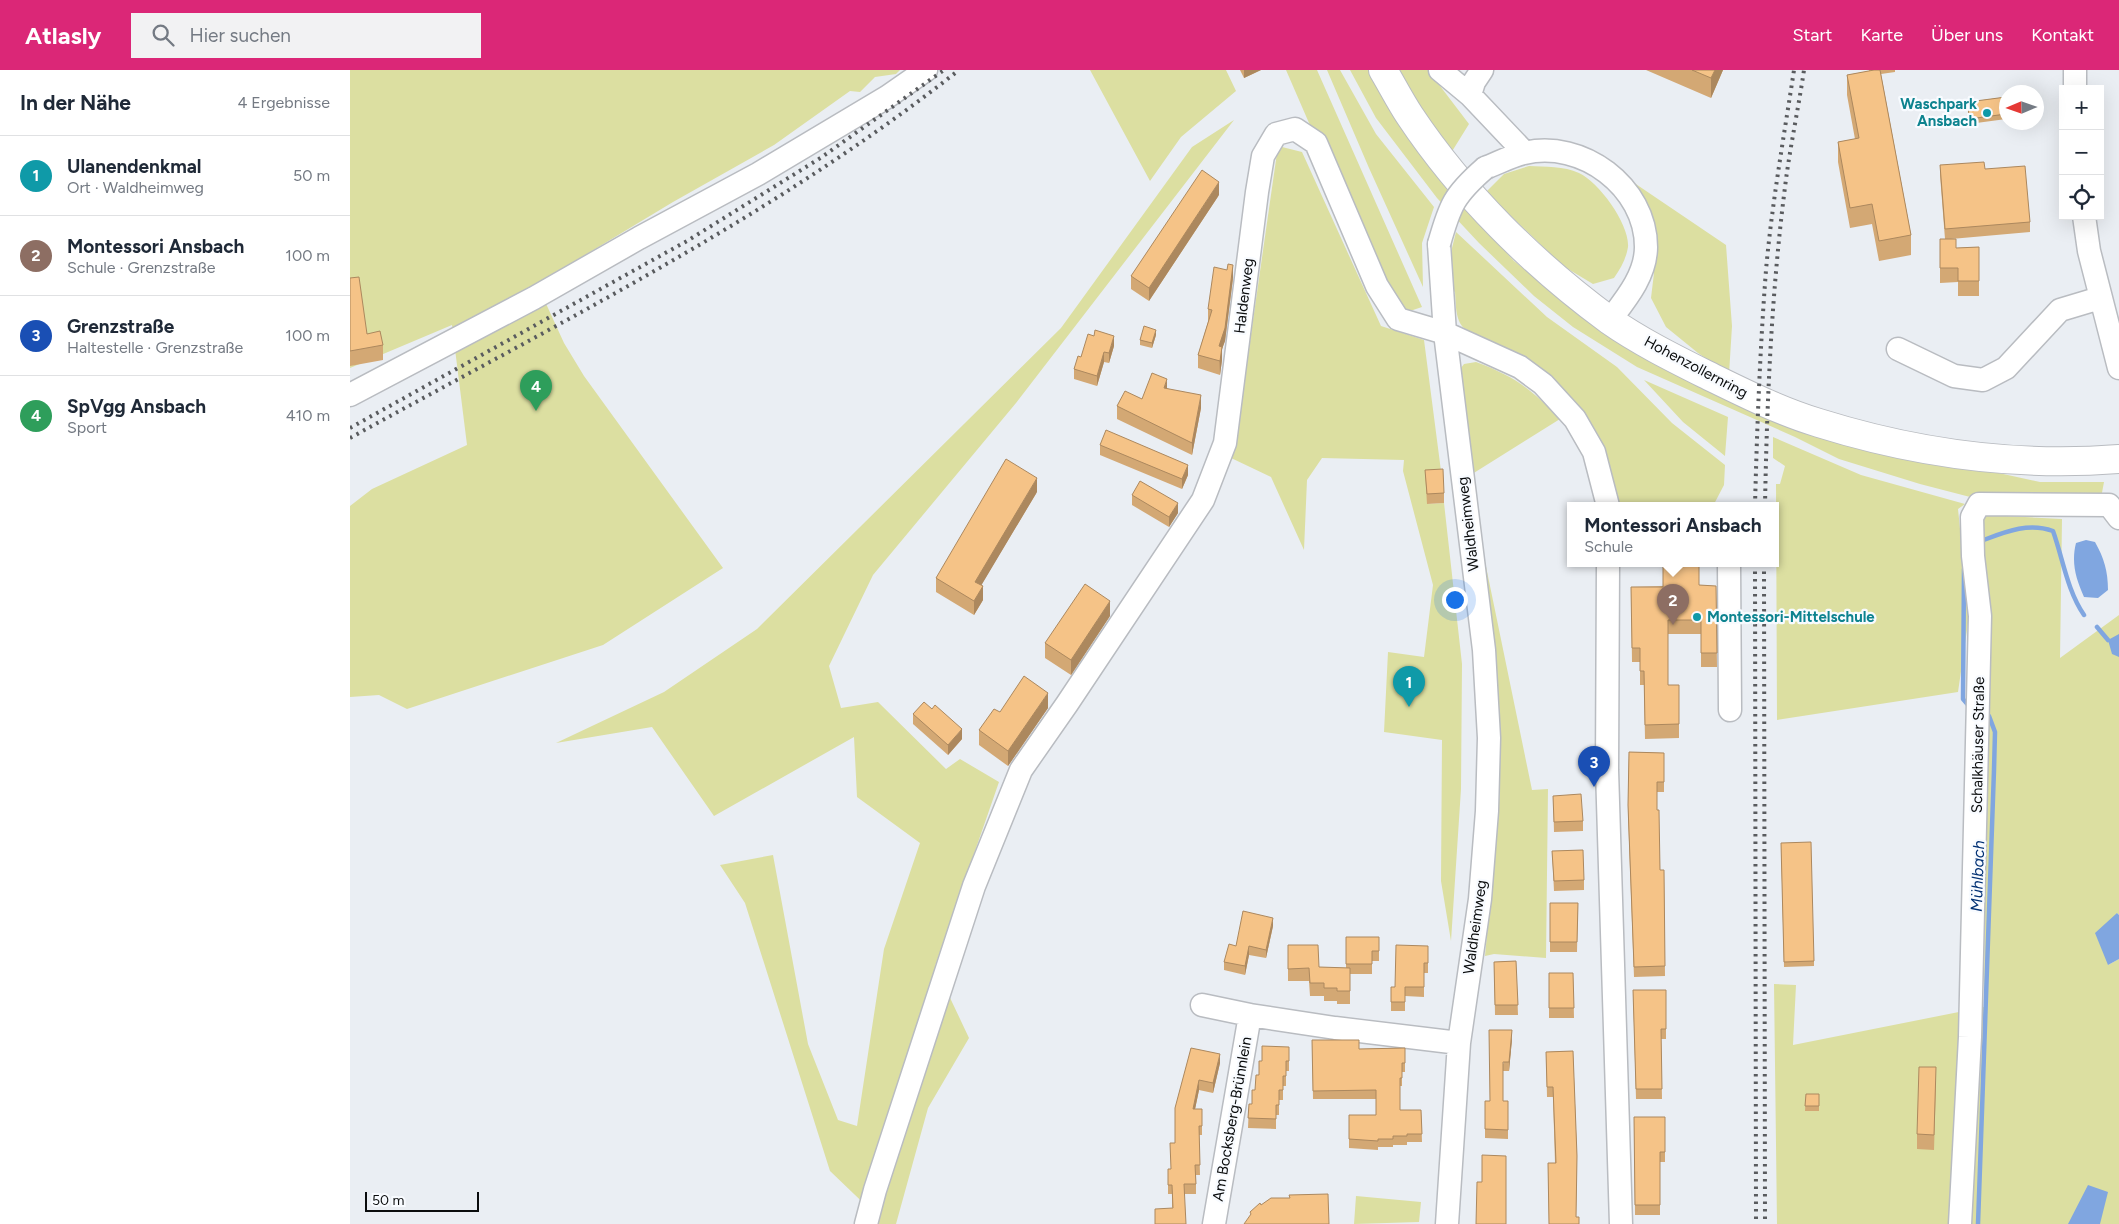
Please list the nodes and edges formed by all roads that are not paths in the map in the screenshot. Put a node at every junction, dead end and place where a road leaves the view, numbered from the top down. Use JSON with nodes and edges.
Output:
{"nodes":[{"id":1,"x":926,"y":70,"type":"edge"},
{"id":2,"x":1383,"y":70,"type":"edge"},
{"id":3,"x":1440,"y":70,"type":"edge"},
{"id":4,"x":1482,"y":70,"type":"edge"},
{"id":5,"x":2075,"y":70,"type":"edge"},
{"id":6,"x":2075,"y":85,"type":"edge"},
{"id":7,"x":1470,"y":95,"type":"junction"},
{"id":8,"x":1525,"y":153,"type":"junction"},
{"id":9,"x":2085,"y":220,"type":"edge"},
{"id":10,"x":2100,"y":298,"type":"junction"},
{"id":11,"x":1610,"y":320,"type":"junction"},
{"id":12,"x":1445,"y":333,"type":"junction"},
{"id":13,"x":1898,"y":349,"type":"dead end"},
{"id":14,"x":2119,"y":368,"type":"edge"},
{"id":15,"x":350,"y":396,"type":"edge"},
{"id":16,"x":2119,"y":459,"type":"edge"},
{"id":17,"x":1607,"y":502,"type":"edge"},
{"id":18,"x":2119,"y":518,"type":"edge"},
{"id":19,"x":1608,"y":567,"type":"edge"},
{"id":20,"x":1729,"y":567,"type":"edge"},
{"id":21,"x":1730,"y":710,"type":"dead end"},
{"id":22,"x":1202,"y":1005,"type":"dead end"},
{"id":23,"x":1250,"y":1014,"type":"junction"},
{"id":24,"x":1458,"y":1043,"type":"junction"},
{"id":25,"x":866,"y":1224,"type":"edge"},
{"id":26,"x":1214,"y":1224,"type":"edge"},
{"id":27,"x":1447,"y":1224,"type":"edge"},
{"id":28,"x":1622,"y":1224,"type":"edge"},
{"id":29,"x":1960,"y":1224,"type":"edge"}],
"edges":[{"from":1,"to":15,"type":"street"},
{"from":2,"to":11,"type":"main road","name":"Hohenzollernring"},
{"from":3,"to":7,"type":"street"},
{"from":4,"to":7,"type":"street"},
{"from":5,"to":6,"type":"street"},
{"from":7,"to":8,"type":"street"},
{"from":8,"to":11,"type":"street","name":"Waldheimweg"},
{"from":8,"to":12,"type":"street","name":"Waldheimweg","bridge":true},
{"from":9,"to":10,"type":"street"},
{"from":10,"to":13,"type":"street"},
{"from":10,"to":14,"type":"street"},
{"from":11,"to":16,"type":"main road","name":"Hohenzollernring"},
{"from":12,"to":17,"type":"street","name":"Haldenweg"},
{"from":12,"to":24,"type":"street","name":"Waldheimweg"},
{"from":12,"to":25,"type":"street","name":"Haldenweg"},
{"from":18,"to":29,"type":"street","name":"Schalkhäuser Straße"},
{"from":19,"to":28,"type":"street"},
{"from":20,"to":21,"type":"street"},
{"from":22,"to":23,"type":"street"},
{"from":23,"to":24,"type":"street"},
{"from":23,"to":26,"type":"street","name":"Am Bocksberg-Brünnlein"},
{"from":24,"to":27,"type":"street","name":"Waldheimweg"}]}
